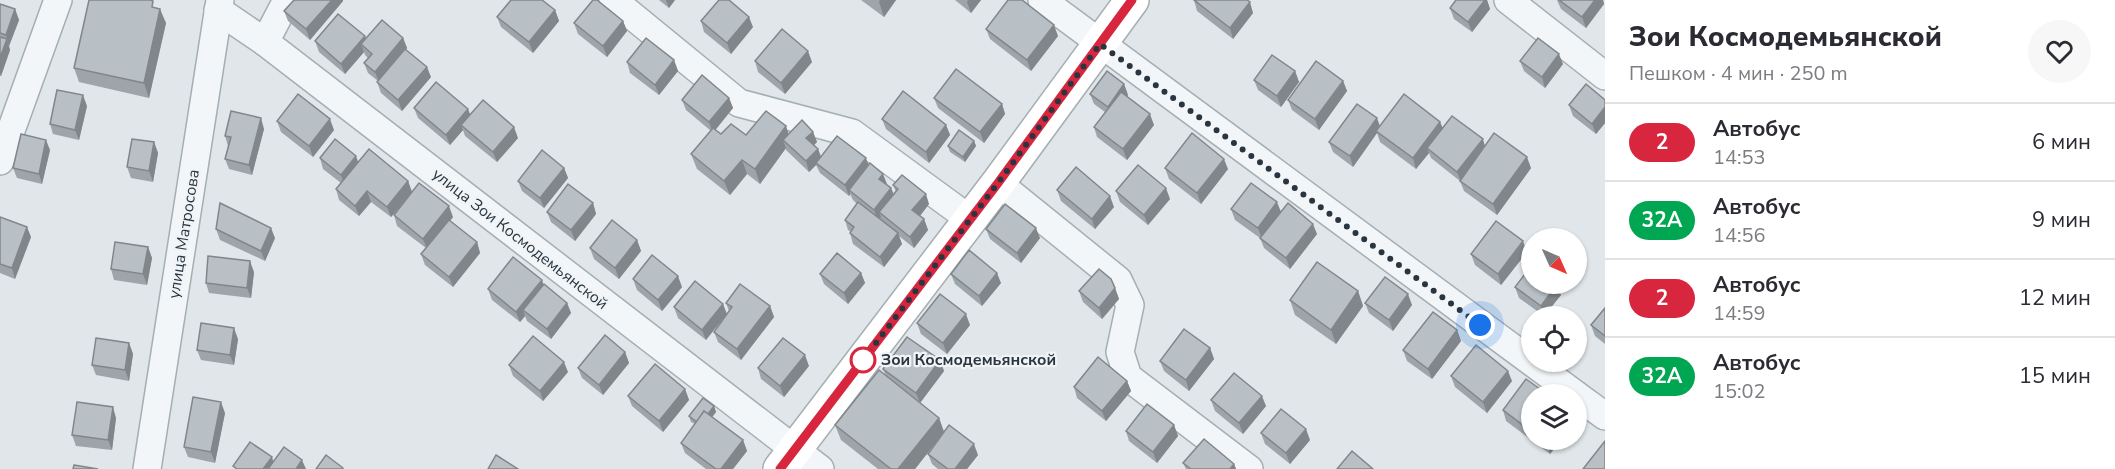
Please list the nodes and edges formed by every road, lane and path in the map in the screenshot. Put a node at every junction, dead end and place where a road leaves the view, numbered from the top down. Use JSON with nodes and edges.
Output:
{"nodes":[{"id":1,"x":58,"y":0,"type":"edge"},
{"id":2,"x":287,"y":0,"type":"edge"},
{"id":3,"x":613,"y":0,"type":"edge"},
{"id":4,"x":1042,"y":0,"type":"edge"},
{"id":5,"x":1132,"y":0,"type":"edge"},
{"id":6,"x":1508,"y":0,"type":"edge"},
{"id":7,"x":219,"y":5,"type":"edge"},
{"id":8,"x":265,"y":42,"type":"junction"},
{"id":9,"x":1100,"y":44,"type":"junction"},
{"id":10,"x":1605,"y":76,"type":"edge"},
{"id":11,"x":0,"y":161,"type":"edge"},
{"id":12,"x":998,"y":183,"type":"junction"},
{"id":13,"x":970,"y":220,"type":"junction"},
{"id":14,"x":1561,"y":384,"type":"edge"},
{"id":15,"x":1587,"y":403,"type":"edge"},
{"id":16,"x":1605,"y":416,"type":"edge"},
{"id":17,"x":798,"y":463,"type":"edge"},
{"id":18,"x":147,"y":469,"type":"edge"},
{"id":19,"x":1249,"y":469,"type":"edge"}],
"edges":[{"from":1,"to":11,"type":"street"},
{"from":2,"to":8,"type":"street"},
{"from":3,"to":13,"type":"street"},
{"from":4,"to":9,"type":"street"},
{"from":5,"to":9,"type":"main road"},
{"from":6,"to":10,"type":"street"},
{"from":7,"to":8,"type":"street","name":"улица Зои Космодемьянской"},
{"from":7,"to":18,"type":"street","name":"улица Матросова"},
{"from":8,"to":17,"type":"street","name":"улица Зои Космодемьянской"},
{"from":9,"to":12,"type":"main road"},
{"from":9,"to":14,"type":"street"},
{"from":12,"to":13,"type":"main road"},
{"from":12,"to":19,"type":"street"},
{"from":13,"to":17,"type":"main road"},
{"from":15,"to":16,"type":"street"}]}
